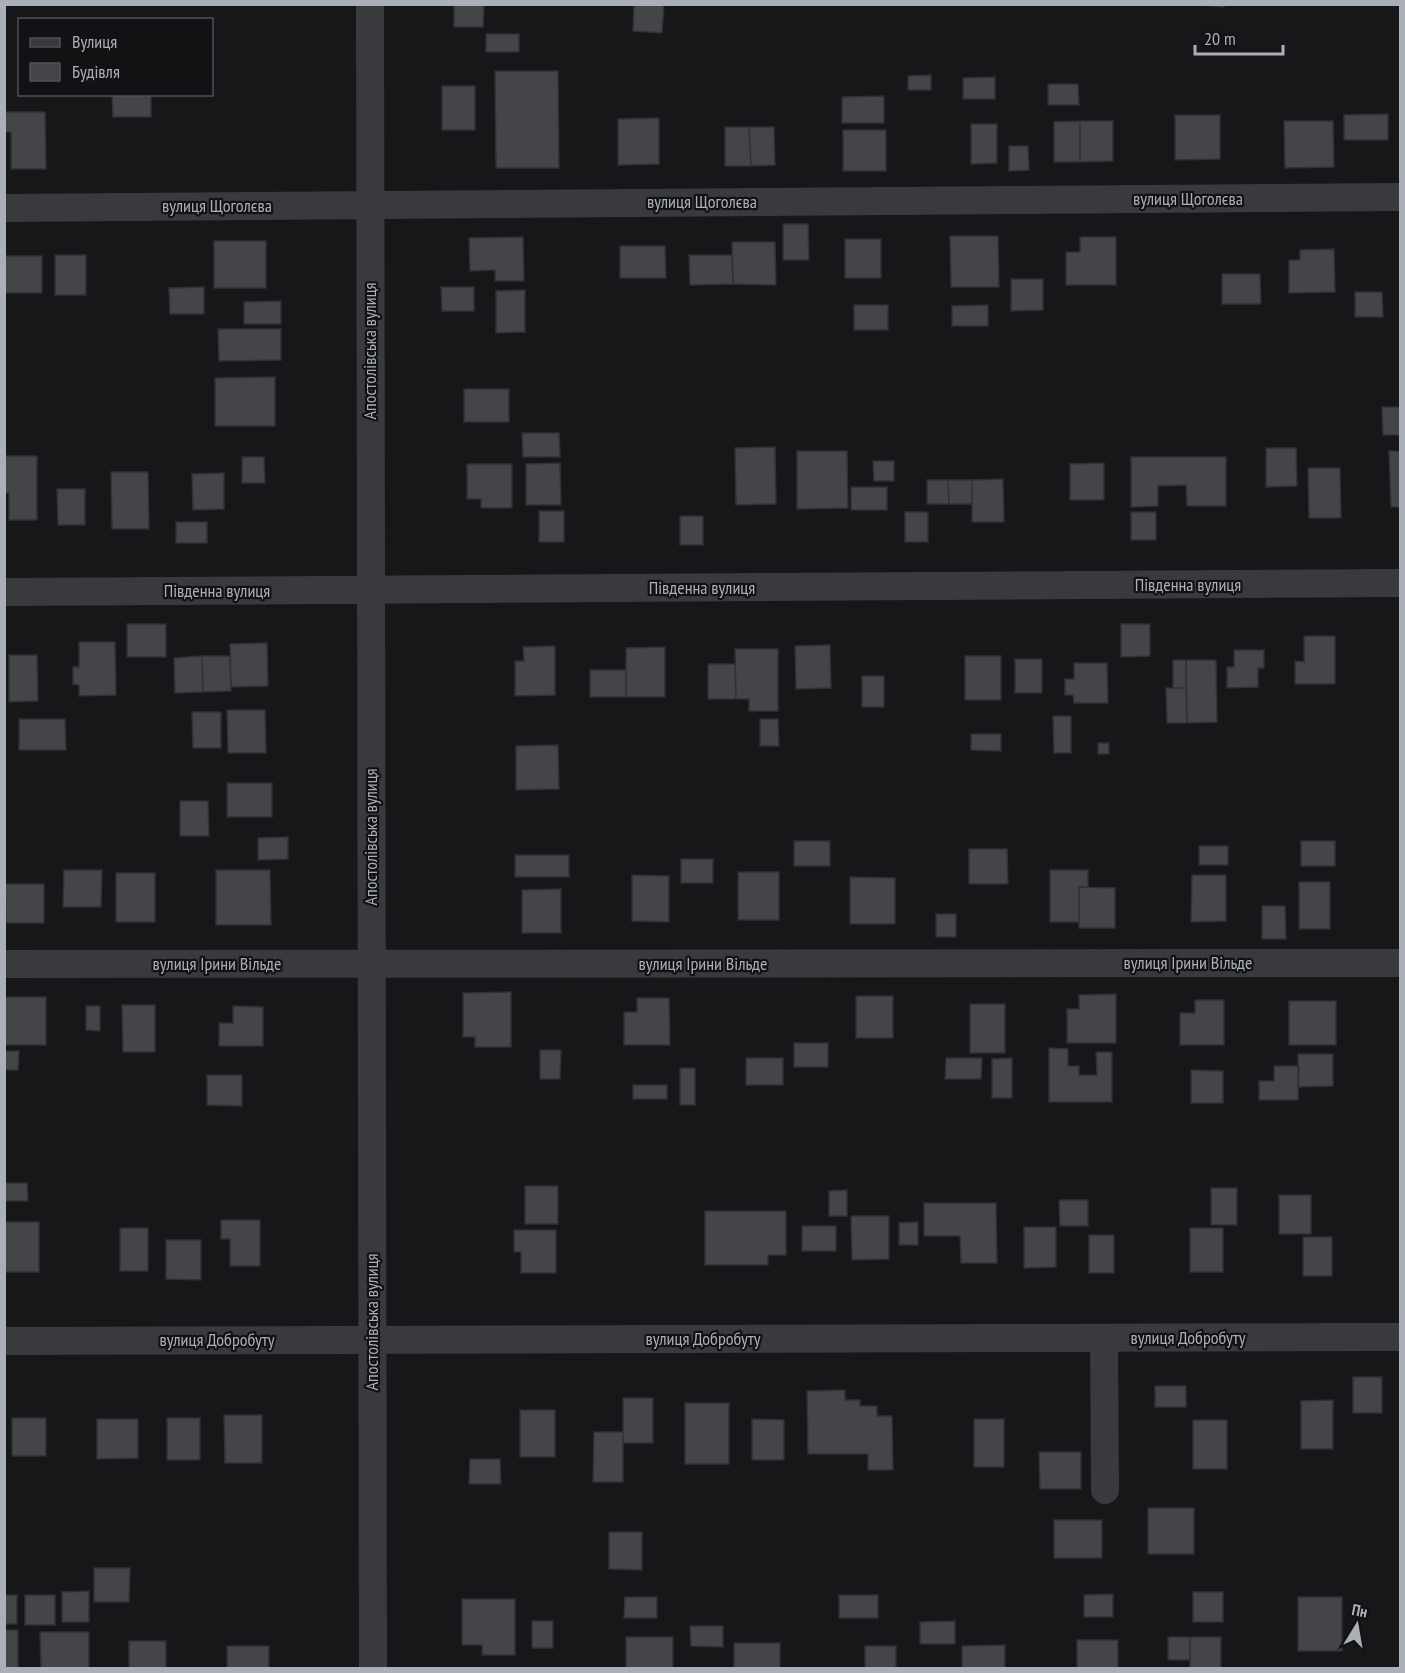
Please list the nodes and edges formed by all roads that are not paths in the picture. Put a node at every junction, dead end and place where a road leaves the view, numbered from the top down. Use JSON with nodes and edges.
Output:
{"nodes":[{"id":1,"x":370,"y":4,"type":"edge"},
{"id":2,"x":1401,"y":197,"type":"edge"},
{"id":3,"x":370,"y":205,"type":"junction"},
{"id":4,"x":4,"y":208,"type":"edge"},
{"id":5,"x":1401,"y":583,"type":"edge"},
{"id":6,"x":371,"y":590,"type":"junction"},
{"id":7,"x":4,"y":592,"type":"edge"},
{"id":8,"x":1401,"y":963,"type":"edge"},
{"id":9,"x":4,"y":964,"type":"edge"},
{"id":10,"x":372,"y":964,"type":"junction"},
{"id":11,"x":1104,"y":1338,"type":"junction"},
{"id":12,"x":1401,"y":1338,"type":"edge"},
{"id":13,"x":372,"y":1340,"type":"junction"},
{"id":14,"x":4,"y":1341,"type":"edge"},
{"id":15,"x":1105,"y":1490,"type":"dead end"},
{"id":16,"x":373,"y":1668,"type":"edge"}],
"edges":[{"from":1,"to":3,"type":"street","name":"Апостолівська вулиця"},
{"from":2,"to":3,"type":"street","name":"вулиця Щоголєва"},
{"from":3,"to":4,"type":"street","name":"вулиця Щоголєва"},
{"from":3,"to":6,"type":"street","name":"Апостолівська вулиця"},
{"from":5,"to":6,"type":"street","name":"Південна вулиця"},
{"from":6,"to":7,"type":"street","name":"Південна вулиця"},
{"from":6,"to":10,"type":"street","name":"Апостолівська вулиця"},
{"from":8,"to":10,"type":"street","name":"вулиця Ірини Вільде"},
{"from":9,"to":10,"type":"street","name":"вулиця Ірини Вільде"},
{"from":10,"to":13,"type":"street","name":"Апостолівська вулиця"},
{"from":11,"to":12,"type":"street","name":"вулиця Добробуту"},
{"from":11,"to":13,"type":"street","name":"вулиця Добробуту"},
{"from":11,"to":15,"type":"street"},
{"from":13,"to":14,"type":"street","name":"вулиця Добробуту"},
{"from":13,"to":16,"type":"street","name":"Апостолівська вулиця"}]}
